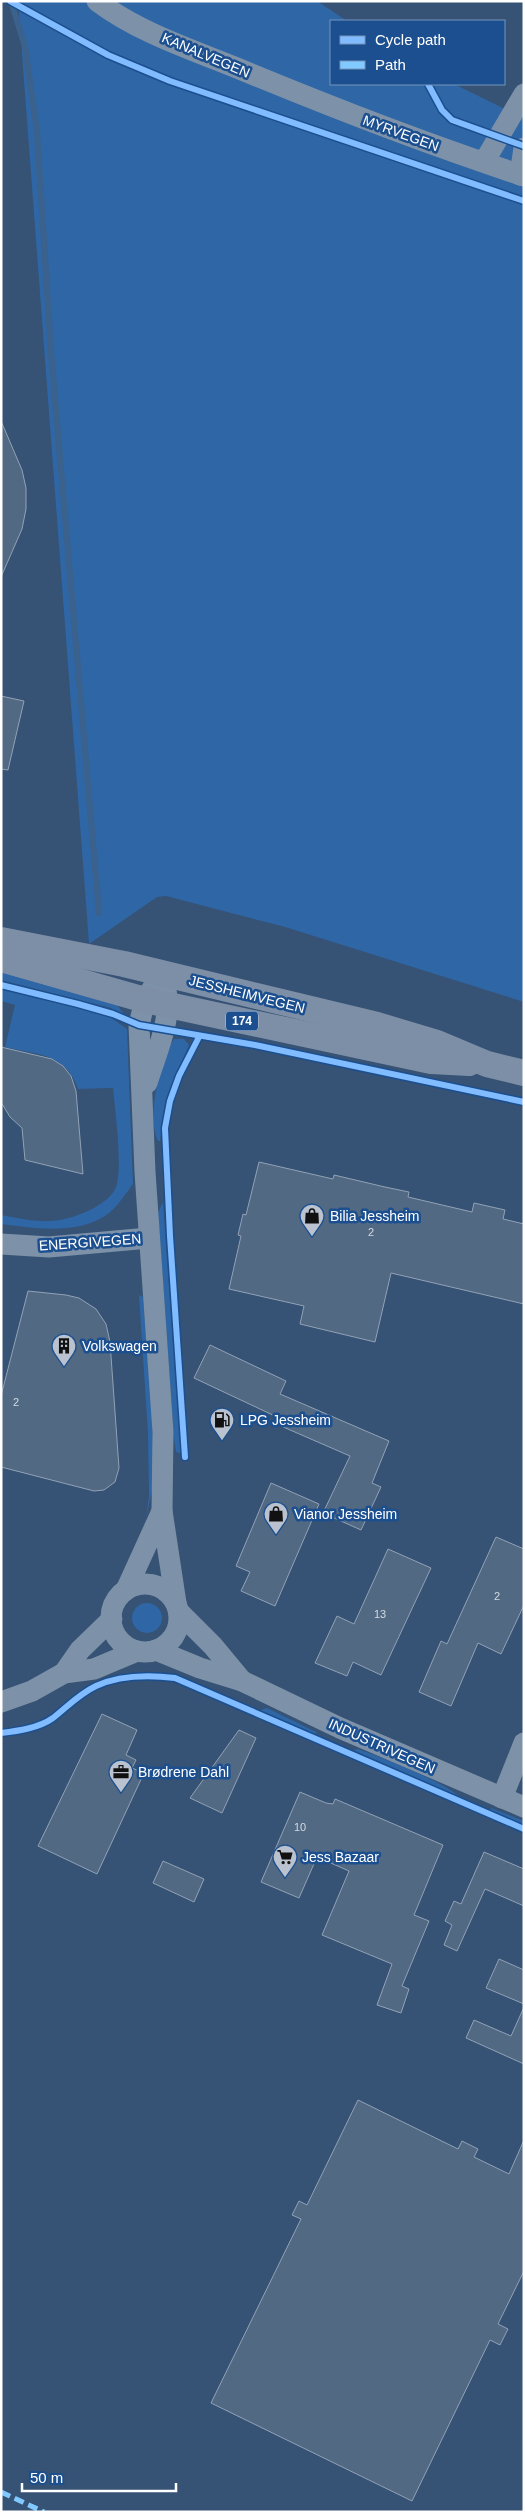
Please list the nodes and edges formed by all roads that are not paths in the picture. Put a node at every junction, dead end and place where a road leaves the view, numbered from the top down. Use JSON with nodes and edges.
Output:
{"nodes":[{"id":1,"x":97,"y":1,"type":"edge"},
{"id":2,"x":524,"y":94,"type":"edge"},
{"id":3,"x":317,"y":103,"type":"joint"},
{"id":4,"x":524,"y":148,"type":"edge"},
{"id":5,"x":484,"y":162,"type":"junction"},
{"id":6,"x":522,"y":175,"type":"edge"},
{"id":7,"x":1,"y":940,"type":"edge"},
{"id":8,"x":1,"y":959,"type":"edge"},
{"id":9,"x":162,"y":974,"type":"junction"},
{"id":10,"x":157,"y":1003,"type":"junction"},
{"id":11,"x":487,"y":1064,"type":"junction"},
{"id":12,"x":524,"y":1073,"type":"edge"},
{"id":13,"x":149,"y":1238,"type":"junction"},
{"id":14,"x":1,"y":1244,"type":"edge"},
{"id":15,"x":162,"y":1511,"type":"junction"},
{"id":16,"x":126,"y":1590,"type":"junction"},
{"id":17,"x":177,"y":1608,"type":"junction"},
{"id":18,"x":112,"y":1619,"type":"junction"},
{"id":19,"x":147,"y":1650,"type":"junction"},
{"id":20,"x":64,"y":1673,"type":"junction"},
{"id":21,"x":242,"y":1681,"type":"junction"},
{"id":22,"x":1,"y":1702,"type":"edge"},
{"id":23,"x":524,"y":1743,"type":"edge"},
{"id":24,"x":502,"y":1798,"type":"junction"},
{"id":25,"x":524,"y":1807,"type":"edge"}],
"edges":[{"from":1,"to":3,"type":"street","name":"KANALVEGEN"},
{"from":2,"to":5,"type":"street"},
{"from":3,"to":5,"type":"street","name":"MYRVEGEN"},
{"from":4,"to":6,"type":"street","name":"MYRVEGEN"},
{"from":5,"to":6,"type":"street","name":"MYRVEGEN"},
{"from":7,"to":9,"type":"main road","name":"JESSHEIMVEGEN","number":"174"},
{"from":8,"to":10,"type":"main road","name":"JESSHEIMVEGEN","number":"174"},
{"from":9,"to":10,"type":"street"},
{"from":9,"to":11,"type":"main road","name":"JESSHEIMVEGEN","number":"174"},
{"from":10,"to":11,"type":"main road","name":"JESSHEIMVEGEN","number":"174"},
{"from":10,"to":13,"type":"street"},
{"from":11,"to":12,"type":"main road","name":"JESSHEIMVEGEN","number":"174"},
{"from":13,"to":14,"type":"street","name":"ENERGIVEGEN"},
{"from":13,"to":15,"type":"street"},
{"from":15,"to":16,"type":"street"},
{"from":15,"to":17,"type":"street"},
{"from":16,"to":17,"type":"street"},
{"from":16,"to":18,"type":"street"},
{"from":17,"to":19,"type":"street"},
{"from":17,"to":21,"type":"street","name":"INDUSTRIVEGEN"},
{"from":18,"to":19,"type":"street"},
{"from":18,"to":20,"type":"street"},
{"from":19,"to":20,"type":"street"},
{"from":19,"to":21,"type":"street","name":"INDUSTRIVEGEN"},
{"from":20,"to":22,"type":"street"},
{"from":21,"to":24,"type":"street","name":"INDUSTRIVEGEN"},
{"from":23,"to":24,"type":"street"},
{"from":24,"to":25,"type":"street","name":"INDUSTRIVEGEN"}]}
